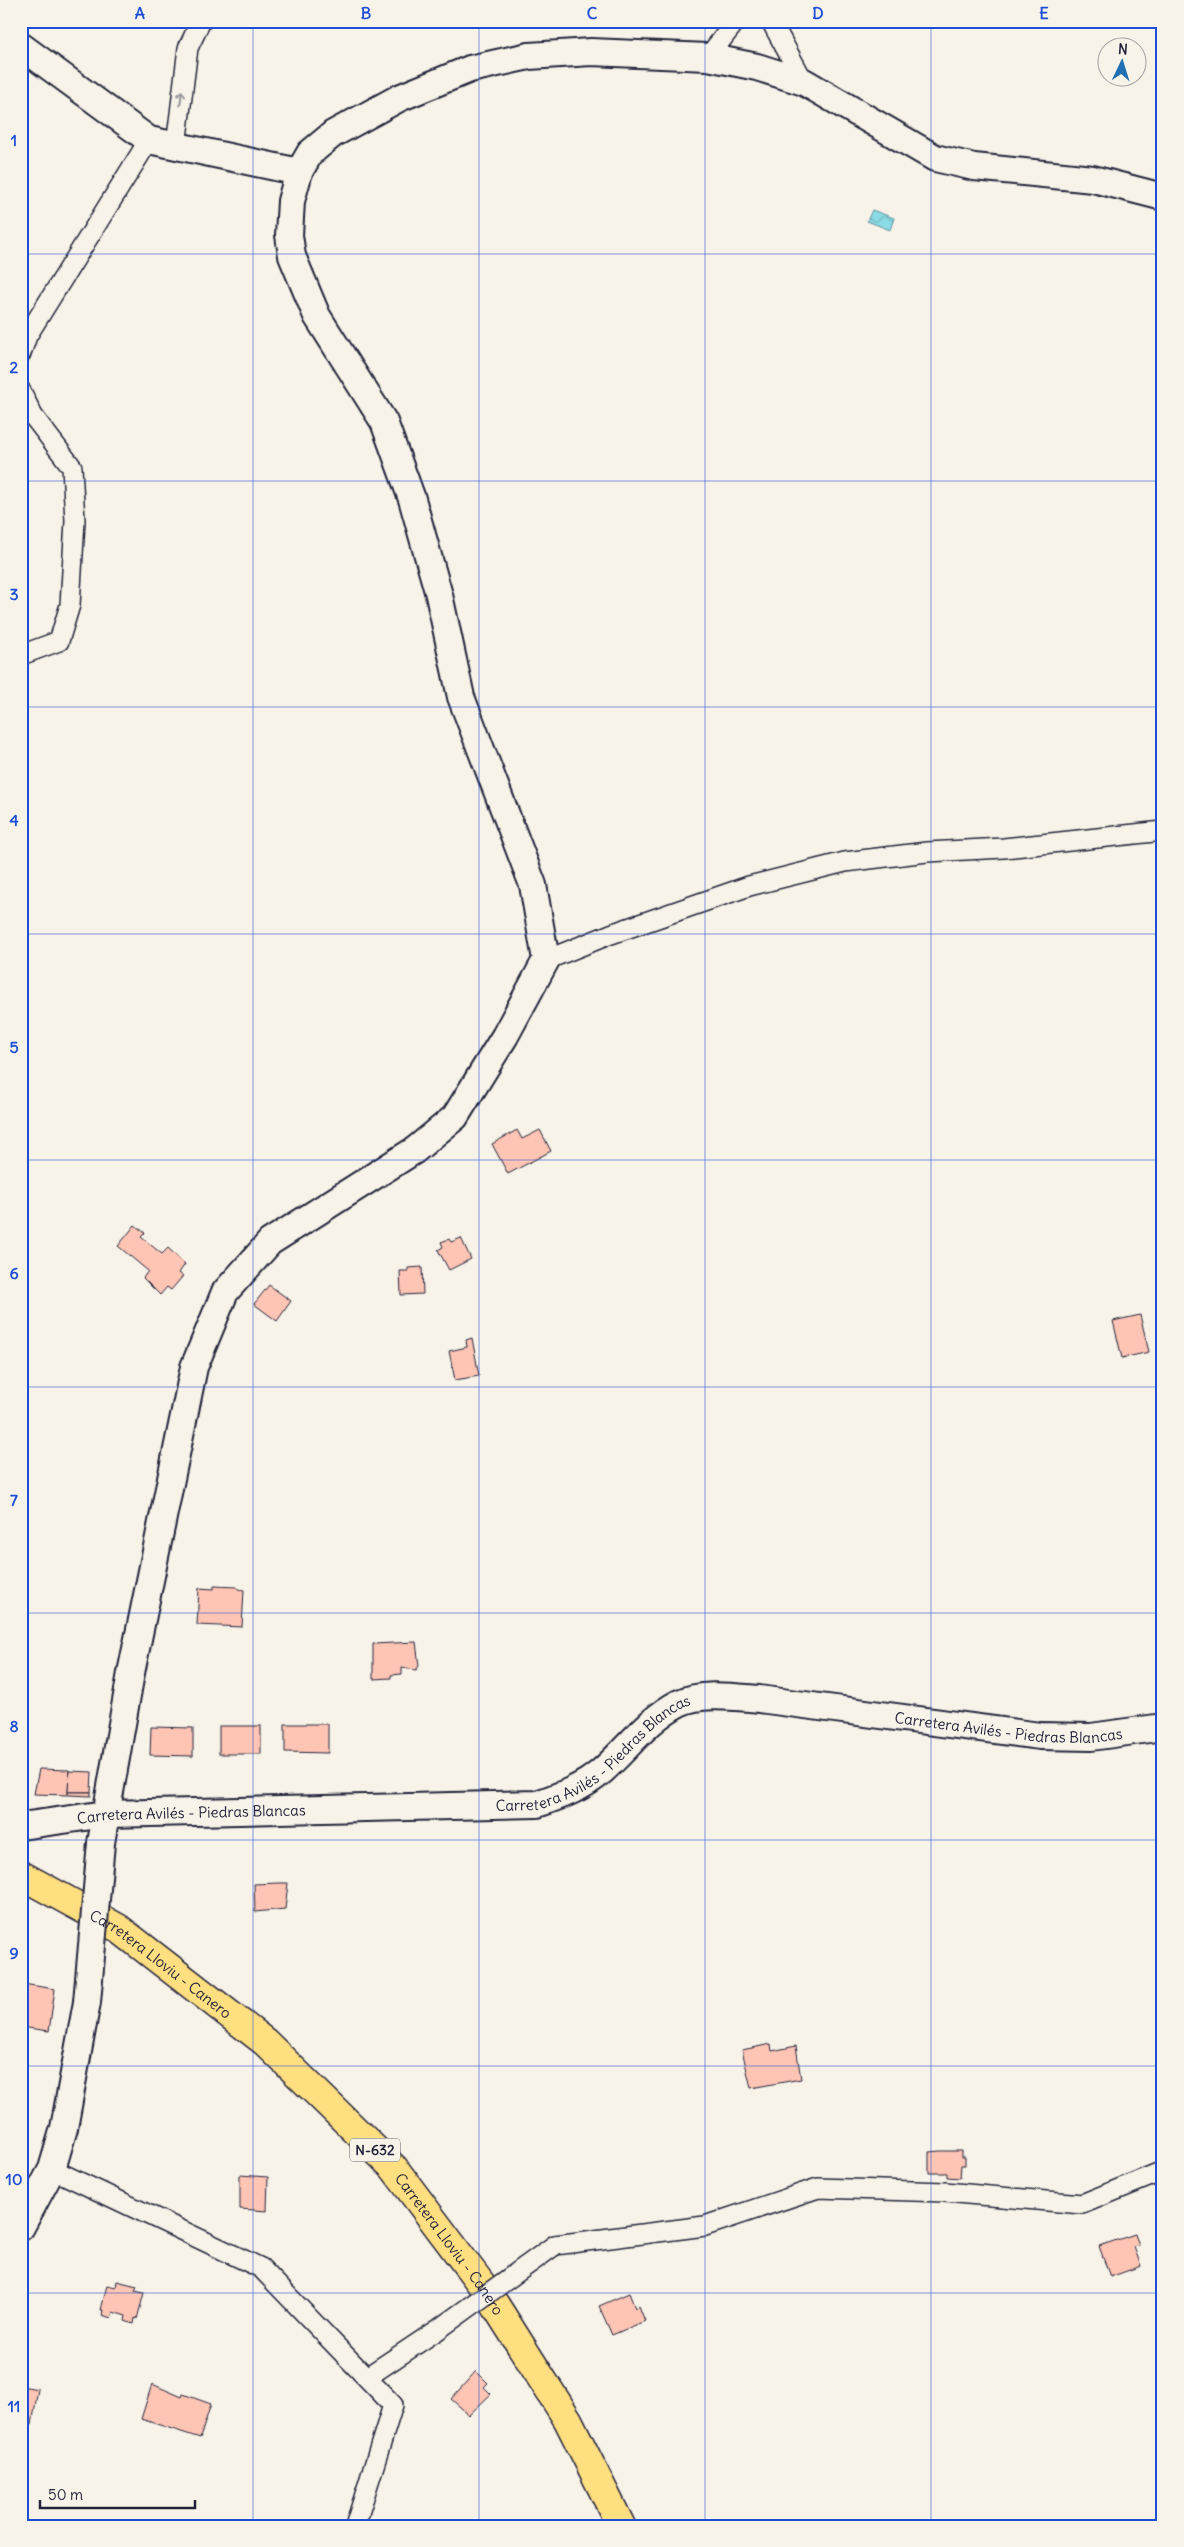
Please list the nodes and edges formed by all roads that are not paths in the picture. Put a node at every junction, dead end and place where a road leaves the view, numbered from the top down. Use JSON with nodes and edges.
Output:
{"nodes":[{"id":1,"x":201,"y":21,"type":"edge"},
{"id":2,"x":736,"y":21,"type":"edge"},
{"id":3,"x":771,"y":21,"type":"edge"},
{"id":4,"x":21,"y":46,"type":"edge"},
{"id":5,"x":708,"y":57,"type":"junction"},
{"id":6,"x":804,"y":82,"type":"junction"},
{"id":7,"x":149,"y":140,"type":"junction"},
{"id":8,"x":176,"y":146,"type":"junction"},
{"id":9,"x":299,"y":172,"type":"junction"},
{"id":10,"x":1163,"y":197,"type":"edge"},
{"id":11,"x":21,"y":353,"type":"edge"},
{"id":12,"x":21,"y":391,"type":"edge"},
{"id":13,"x":21,"y":655,"type":"edge"},
{"id":14,"x":1163,"y":831,"type":"edge"},
{"id":15,"x":546,"y":960,"type":"junction"},
{"id":16,"x":1163,"y":1727,"type":"edge"},
{"id":17,"x":106,"y":1814,"type":"junction"},
{"id":18,"x":23,"y":1825,"type":"edge"},
{"id":19,"x":21,"y":1875,"type":"edge"},
{"id":20,"x":52,"y":2170,"type":"junction"},
{"id":21,"x":1163,"y":2171,"type":"edge"},
{"id":22,"x":21,"y":2227,"type":"edge"},
{"id":23,"x":367,"y":2377,"type":"junction"},
{"id":24,"x":355,"y":2526,"type":"edge"},
{"id":25,"x":621,"y":2526,"type":"edge"}],
"edges":[{"from":8,"to":1,"type":"street","one_way":true},
{"from":2,"to":5,"type":"street"},
{"from":3,"to":6,"type":"street"},
{"from":4,"to":7,"type":"street"},
{"from":5,"to":6,"type":"street"},
{"from":5,"to":9,"type":"street"},
{"from":6,"to":10,"type":"street"},
{"from":7,"to":8,"type":"street"},
{"from":7,"to":11,"type":"street"},
{"from":8,"to":9,"type":"street"},
{"from":9,"to":15,"type":"street"},
{"from":12,"to":13,"type":"street"},
{"from":14,"to":15,"type":"street"},
{"from":15,"to":17,"type":"street"},
{"from":16,"to":17,"type":"street","name":"Carretera Avilés - Piedras Blancas"},
{"from":17,"to":18,"type":"street","name":"Carretera Avilés - Piedras Blancas"},
{"from":17,"to":20,"type":"street","bridge":true},
{"from":19,"to":25,"type":"highway","name":"Carretera Lloviu - Canero","number":"N-632"},
{"from":20,"to":22,"type":"street"},
{"from":20,"to":23,"type":"street"},
{"from":21,"to":23,"type":"street","bridge":true},
{"from":23,"to":24,"type":"street"}]}
